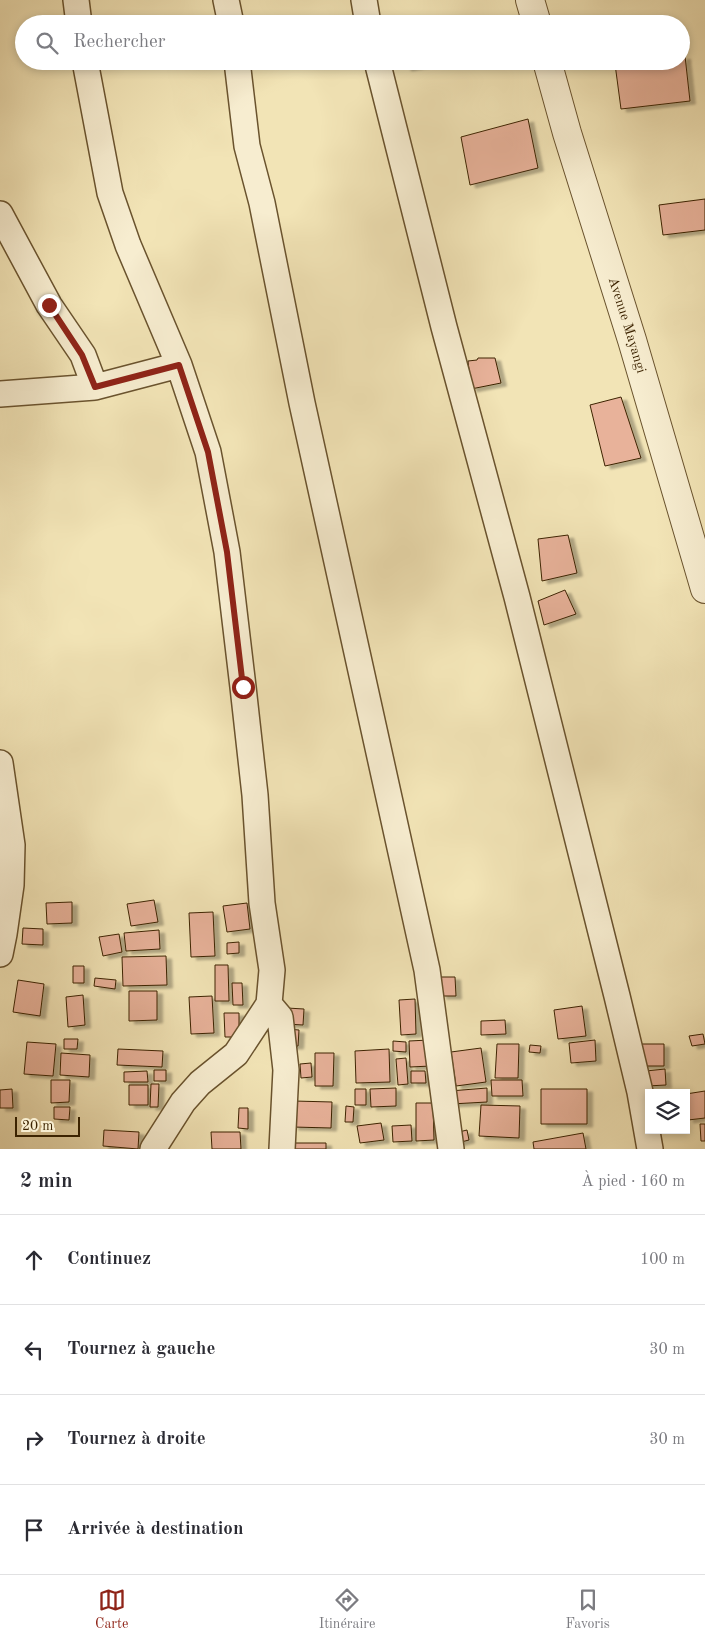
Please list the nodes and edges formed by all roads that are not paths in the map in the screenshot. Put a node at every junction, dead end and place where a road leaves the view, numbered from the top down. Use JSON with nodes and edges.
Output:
{"nodes":[{"id":1,"x":76,"y":0,"type":"edge"},
{"id":2,"x":226,"y":0,"type":"edge"},
{"id":3,"x":364,"y":0,"type":"edge"},
{"id":4,"x":530,"y":0,"type":"edge"},
{"id":5,"x":78,"y":15,"type":"edge"},
{"id":6,"x":229,"y":15,"type":"edge"},
{"id":7,"x":366,"y":15,"type":"edge"},
{"id":8,"x":534,"y":15,"type":"edge"},
{"id":9,"x":87,"y":70,"type":"edge"},
{"id":10,"x":238,"y":70,"type":"edge"},
{"id":11,"x":379,"y":70,"type":"edge"},
{"id":12,"x":550,"y":70,"type":"edge"},
{"id":13,"x":0,"y":214,"type":"edge"},
{"id":14,"x":179,"y":365,"type":"junction"},
{"id":15,"x":95,"y":387,"type":"junction"},
{"id":16,"x":0,"y":394,"type":"edge"},
{"id":17,"x":705,"y":590,"type":"edge"},
{"id":18,"x":0,"y":763,"type":"edge"},
{"id":19,"x":0,"y":954,"type":"edge"},
{"id":20,"x":268,"y":1004,"type":"junction"},
{"id":21,"x":153,"y":1149,"type":"edge"},
{"id":22,"x":282,"y":1149,"type":"edge"},
{"id":23,"x":451,"y":1149,"type":"edge"},
{"id":24,"x":650,"y":1149,"type":"edge"}],
"edges":[{"from":1,"to":5,"type":"street"},
{"from":2,"to":6,"type":"street"},
{"from":3,"to":7,"type":"street"},
{"from":4,"to":8,"type":"street"},
{"from":9,"to":14,"type":"street"},
{"from":10,"to":23,"type":"street"},
{"from":11,"to":24,"type":"street"},
{"from":12,"to":17,"type":"street","name":"Avenue Mayangi"},
{"from":13,"to":15,"type":"street"},
{"from":14,"to":15,"type":"street"},
{"from":14,"to":20,"type":"street"},
{"from":15,"to":16,"type":"street"},
{"from":18,"to":19,"type":"street"},
{"from":20,"to":21,"type":"street"},
{"from":20,"to":22,"type":"street"}]}
